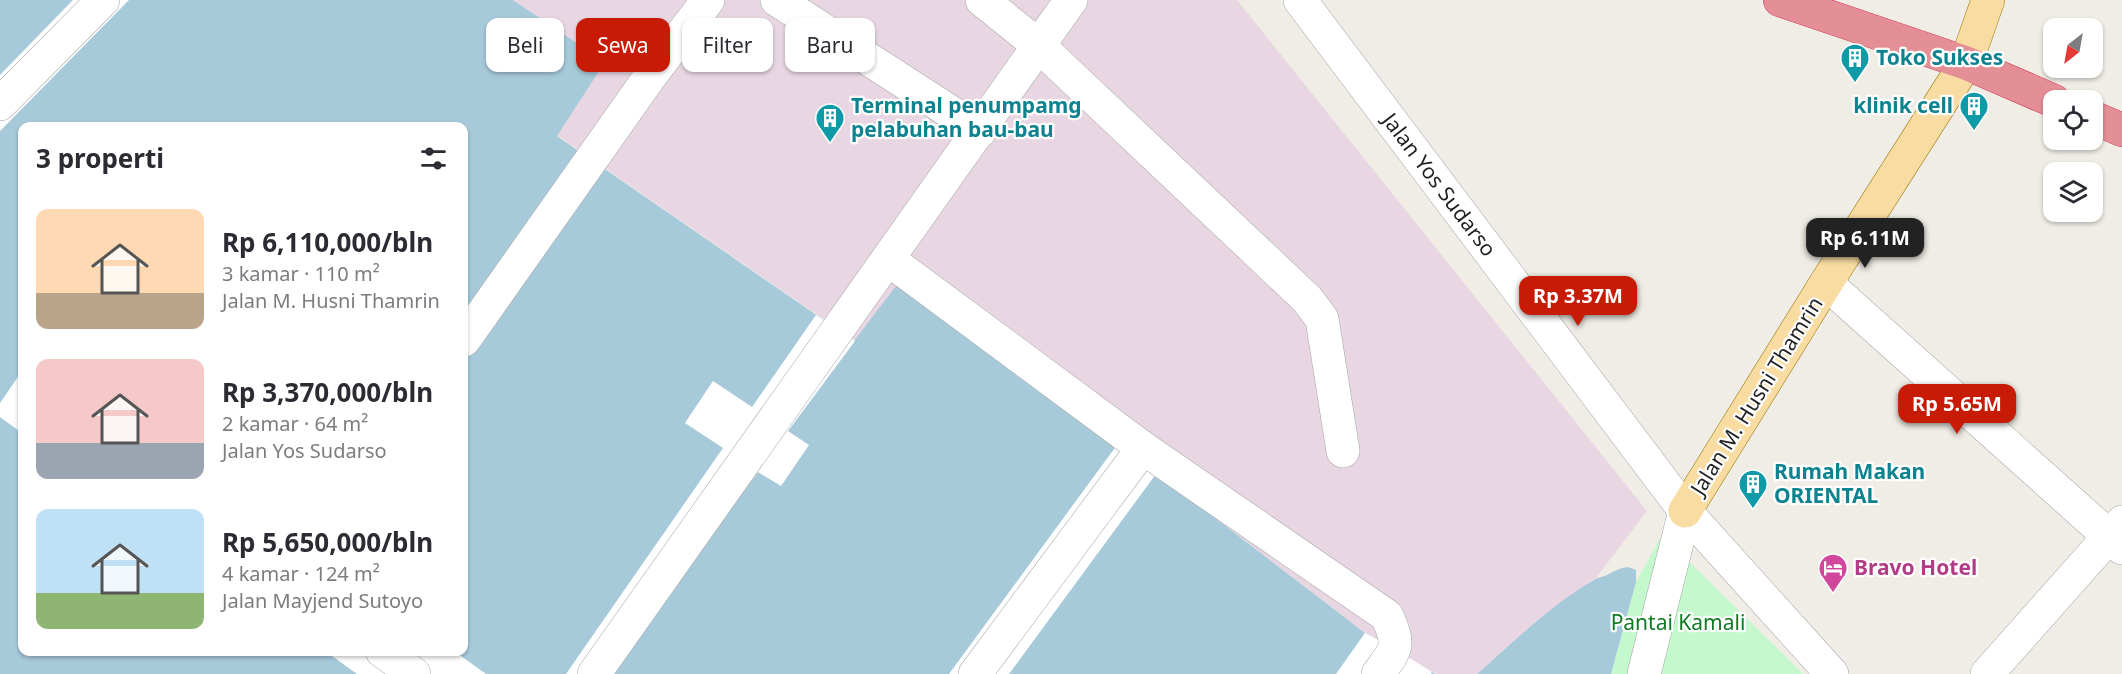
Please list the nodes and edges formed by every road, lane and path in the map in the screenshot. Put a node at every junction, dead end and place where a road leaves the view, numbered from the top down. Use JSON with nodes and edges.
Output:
{"nodes":[{"id":1,"x":103,"y":0,"type":"edge"},
{"id":2,"x":708,"y":0,"type":"edge"},
{"id":3,"x":777,"y":0,"type":"edge"},
{"id":4,"x":982,"y":0,"type":"edge"},
{"id":5,"x":1071,"y":0,"type":"edge"},
{"id":6,"x":1300,"y":0,"type":"edge"},
{"id":7,"x":1780,"y":0,"type":"edge"},
{"id":8,"x":1988,"y":0,"type":"edge"},
{"id":9,"x":1038,"y":45,"type":"junction"},
{"id":10,"x":1966,"y":63,"type":"junction"},
{"id":11,"x":2043,"y":96,"type":"edge"},
{"id":12,"x":0,"y":104,"type":"edge"},
{"id":13,"x":2103,"y":122,"type":"edge"},
{"id":14,"x":2122,"y":130,"type":"edge"},
{"id":15,"x":980,"y":131,"type":"junction"},
{"id":16,"x":888,"y":259,"type":"junction"},
{"id":17,"x":1826,"y":283,"type":"junction"},
{"id":18,"x":468,"y":334,"type":"edge"},
{"id":19,"x":1143,"y":448,"type":"junction"},
{"id":20,"x":1343,"y":451,"type":"dead end"},
{"id":21,"x":1685,"y":511,"type":"junction"},
{"id":22,"x":2118,"y":536,"type":"edge"},
{"id":23,"x":389,"y":656,"type":"edge"},
{"id":24,"x":414,"y":674,"type":"edge"},
{"id":25,"x":594,"y":674,"type":"edge"},
{"id":26,"x":975,"y":674,"type":"edge"},
{"id":27,"x":1378,"y":674,"type":"edge"},
{"id":28,"x":1644,"y":674,"type":"edge"},
{"id":29,"x":1832,"y":674,"type":"edge"},
{"id":30,"x":1987,"y":674,"type":"edge"}],
"edges":[{"from":1,"to":12,"type":"street"},
{"from":2,"to":18,"type":"street"},
{"from":3,"to":15,"type":"street"},
{"from":4,"to":9,"type":"street"},
{"from":5,"to":9,"type":"street"},
{"from":6,"to":21,"type":"street","name":"Jalan Yos Sudarso"},
{"from":7,"to":10,"type":"highway"},
{"from":8,"to":10,"type":"main road","name":"Jalan M. Husni Thamrin"},
{"from":9,"to":15,"type":"street"},
{"from":9,"to":20,"type":"street"},
{"from":10,"to":11,"type":"highway"},
{"from":10,"to":17,"type":"main road","name":"Jalan M. Husni Thamrin"},
{"from":13,"to":14,"type":"highway"},
{"from":15,"to":16,"type":"street"},
{"from":16,"to":19,"type":"street"},
{"from":16,"to":25,"type":"street"},
{"from":17,"to":21,"type":"main road","name":"Jalan M. Husni Thamrin"},
{"from":17,"to":22,"type":"street"},
{"from":19,"to":26,"type":"street"},
{"from":19,"to":27,"type":"street"},
{"from":21,"to":28,"type":"street"},
{"from":21,"to":29,"type":"street","name":"Jalan Yos Sudarso"},
{"from":22,"to":30,"type":"street"},
{"from":23,"to":24,"type":"street"}]}
